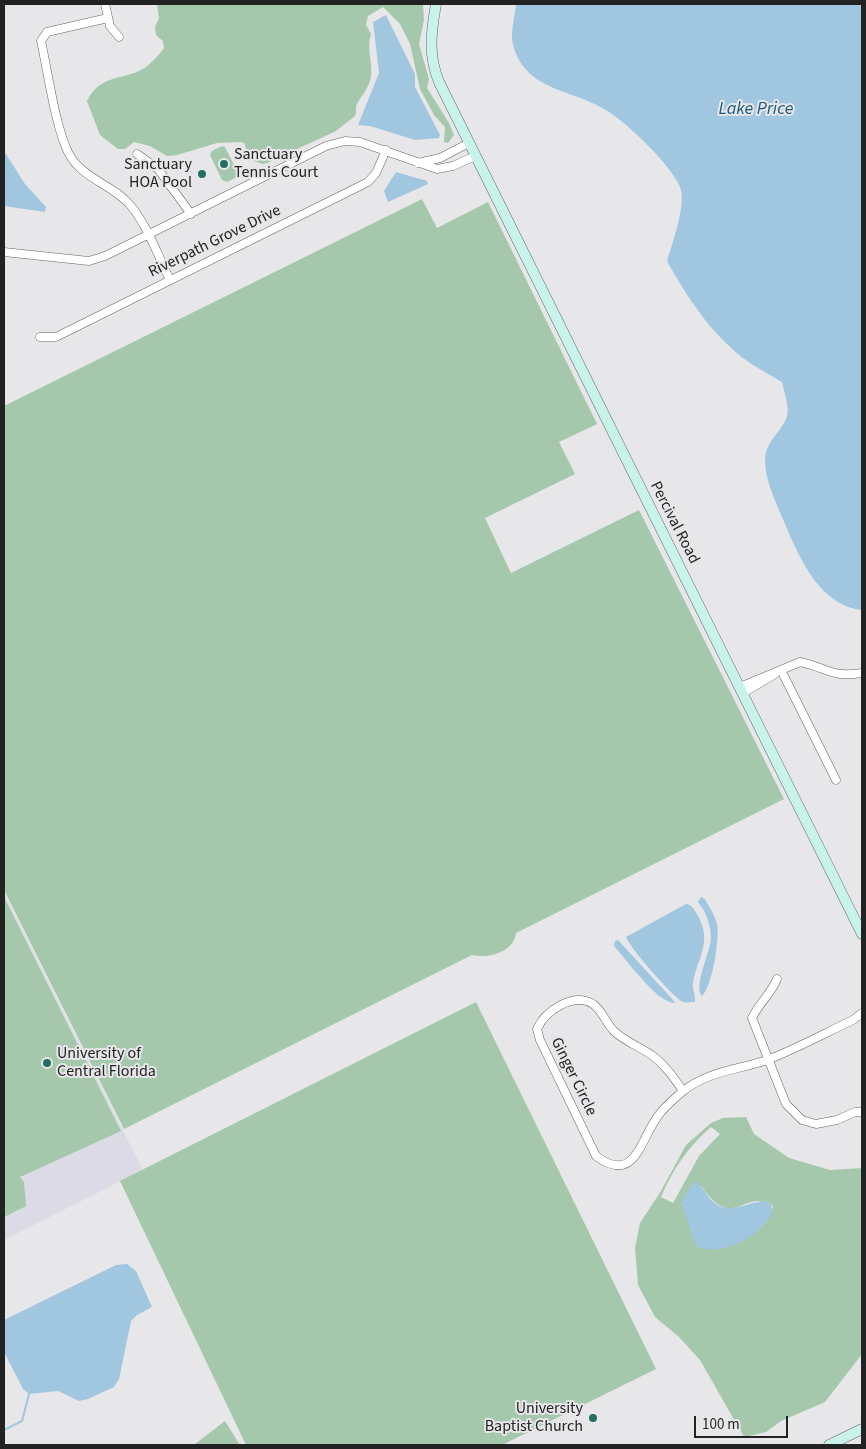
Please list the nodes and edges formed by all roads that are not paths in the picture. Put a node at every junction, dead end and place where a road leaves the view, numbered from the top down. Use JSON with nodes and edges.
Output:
{"nodes":[{"id":1,"x":105,"y":4,"type":"edge"},
{"id":2,"x":436,"y":4,"type":"edge"},
{"id":3,"x":108,"y":18,"type":"junction"},
{"id":4,"x":119,"y":37,"type":"dead end"},
{"id":5,"x":469,"y":143,"type":"junction"},
{"id":6,"x":386,"y":150,"type":"junction"},
{"id":7,"x":137,"y":154,"type":"dead end"},
{"id":8,"x":475,"y":156,"type":"junction"},
{"id":9,"x":416,"y":163,"type":"junction"},
{"id":10,"x":191,"y":214,"type":"junction"},
{"id":11,"x":148,"y":235,"type":"junction"},
{"id":12,"x":4,"y":252,"type":"edge"},
{"id":13,"x":170,"y":280,"type":"junction"},
{"id":14,"x":40,"y":337,"type":"dead end"},
{"id":15,"x":781,"y":670,"type":"junction"},
{"id":16,"x":862,"y":673,"type":"edge"},
{"id":17,"x":741,"y":690,"type":"junction"},
{"id":18,"x":836,"y":780,"type":"dead end"},
{"id":19,"x":862,"y":934,"type":"edge"},
{"id":20,"x":777,"y":979,"type":"dead end"},
{"id":21,"x":862,"y":1013,"type":"edge"},
{"id":22,"x":862,"y":1018,"type":"edge"},
{"id":23,"x":853,"y":1020,"type":"junction"},
{"id":24,"x":768,"y":1060,"type":"junction"},
{"id":25,"x":683,"y":1091,"type":"junction"},
{"id":26,"x":862,"y":1112,"type":"edge"},
{"id":27,"x":862,"y":1428,"type":"edge"},
{"id":28,"x":829,"y":1445,"type":"edge"}],
"edges":[{"from":1,"to":3,"type":"street"},
{"from":2,"to":5,"type":"street","name":"Percival Road"},
{"from":3,"to":4,"type":"street"},
{"from":3,"to":11,"type":"street"},
{"from":5,"to":8,"type":"street","name":"Percival Road"},
{"from":5,"to":9,"type":"street"},
{"from":6,"to":9,"type":"street"},
{"from":6,"to":10,"type":"street"},
{"from":6,"to":13,"type":"street","name":"Riverpath Grove Drive"},
{"from":7,"to":10,"type":"street"},
{"from":8,"to":9,"type":"street"},
{"from":8,"to":17,"type":"street","name":"Percival Road"},
{"from":10,"to":11,"type":"street"},
{"from":11,"to":12,"type":"street"},
{"from":11,"to":13,"type":"street"},
{"from":13,"to":14,"type":"street","name":"Riverpath Grove Drive"},
{"from":15,"to":16,"type":"street"},
{"from":15,"to":17,"type":"street"},
{"from":15,"to":18,"type":"street"},
{"from":17,"to":19,"type":"street","name":"Percival Road"},
{"from":20,"to":24,"type":"street"},
{"from":21,"to":23,"type":"street"},
{"from":22,"to":23,"type":"street"},
{"from":23,"to":24,"type":"street"},
{"from":24,"to":25,"type":"street"},
{"from":24,"to":26,"type":"street"},
{"from":25,"to":25,"type":"street","name":"Ginger Circle"},
{"from":27,"to":28,"type":"street"}]}
